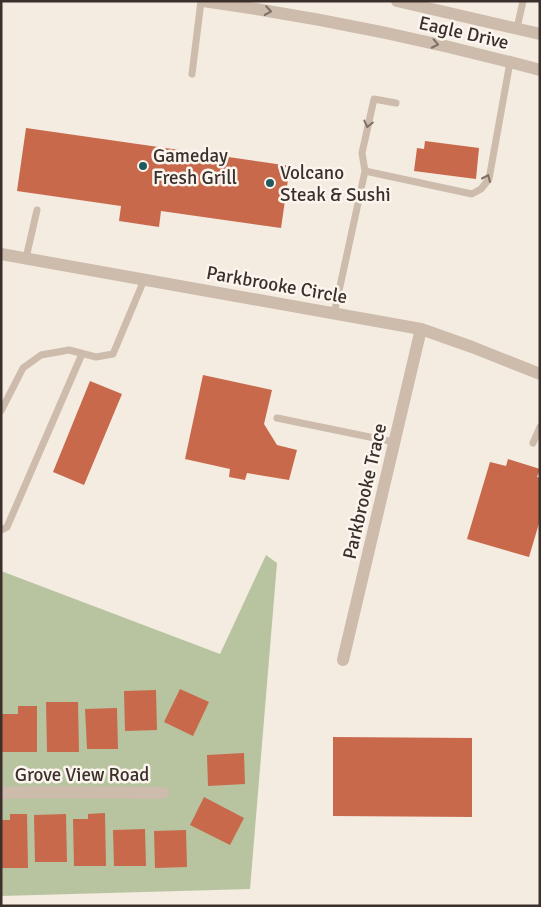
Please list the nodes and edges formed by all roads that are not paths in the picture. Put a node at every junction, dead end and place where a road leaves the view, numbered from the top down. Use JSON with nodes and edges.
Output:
{"nodes":[{"id":1,"x":202,"y":1,"type":"edge"},
{"id":2,"x":397,"y":1,"type":"edge"},
{"id":3,"x":523,"y":1,"type":"edge"},
{"id":4,"x":517,"y":28,"type":"junction"},
{"id":5,"x":540,"y":34,"type":"edge"},
{"id":6,"x":510,"y":62,"type":"junction"},
{"id":7,"x":540,"y":70,"type":"edge"},
{"id":8,"x":192,"y":74,"type":"dead end"},
{"id":9,"x":396,"y":103,"type":"dead end"},
{"id":10,"x":365,"y":171,"type":"junction"},
{"id":11,"x":37,"y":210,"type":"dead end"},
{"id":12,"x":1,"y":254,"type":"edge"},
{"id":13,"x":26,"y":258,"type":"junction"},
{"id":14,"x":144,"y":280,"type":"junction"},
{"id":15,"x":334,"y":314,"type":"junction"},
{"id":16,"x":421,"y":329,"type":"junction"},
{"id":17,"x":82,"y":354,"type":"junction"},
{"id":18,"x":540,"y":374,"type":"edge"},
{"id":19,"x":1,"y":411,"type":"edge"},
{"id":20,"x":277,"y":418,"type":"dead end"},
{"id":21,"x":540,"y":427,"type":"edge"},
{"id":22,"x":394,"y":442,"type":"junction"},
{"id":23,"x":533,"y":443,"type":"dead end"},
{"id":24,"x":1,"y":530,"type":"edge"},
{"id":25,"x":343,"y":660,"type":"dead end"},
{"id":26,"x":1,"y":793,"type":"edge"},
{"id":27,"x":163,"y":793,"type":"dead end"}],
"edges":[{"from":1,"to":6,"type":"street","name":"Eagle Drive","one_way":true},
{"from":1,"to":8,"type":"lane"},
{"from":2,"to":4,"type":"street","name":"Eagle Drive"},
{"from":3,"to":4,"type":"lane"},
{"from":4,"to":5,"type":"street","name":"Eagle Drive"},
{"from":6,"to":7,"type":"street","name":"Eagle Drive"},
{"from":10,"to":6,"type":"lane","one_way":true},
{"from":9,"to":10,"type":"lane","one_way":true},
{"from":10,"to":15,"type":"lane"},
{"from":11,"to":13,"type":"lane"},
{"from":12,"to":13,"type":"street","name":"Parkbrooke Circle"},
{"from":13,"to":14,"type":"street","name":"Parkbrooke Circle"},
{"from":14,"to":15,"type":"street","name":"Parkbrooke Circle"},
{"from":14,"to":17,"type":"lane"},
{"from":15,"to":16,"type":"street","name":"Parkbrooke Circle"},
{"from":16,"to":18,"type":"street","name":"Parkbrooke Circle"},
{"from":16,"to":22,"type":"street","name":"Parkbrooke Trace"},
{"from":17,"to":19,"type":"lane"},
{"from":17,"to":24,"type":"lane"},
{"from":20,"to":22,"type":"lane"},
{"from":21,"to":23,"type":"lane"},
{"from":22,"to":25,"type":"street","name":"Parkbrooke Trace"},
{"from":26,"to":27,"type":"street","name":"Grove View Road"}]}
